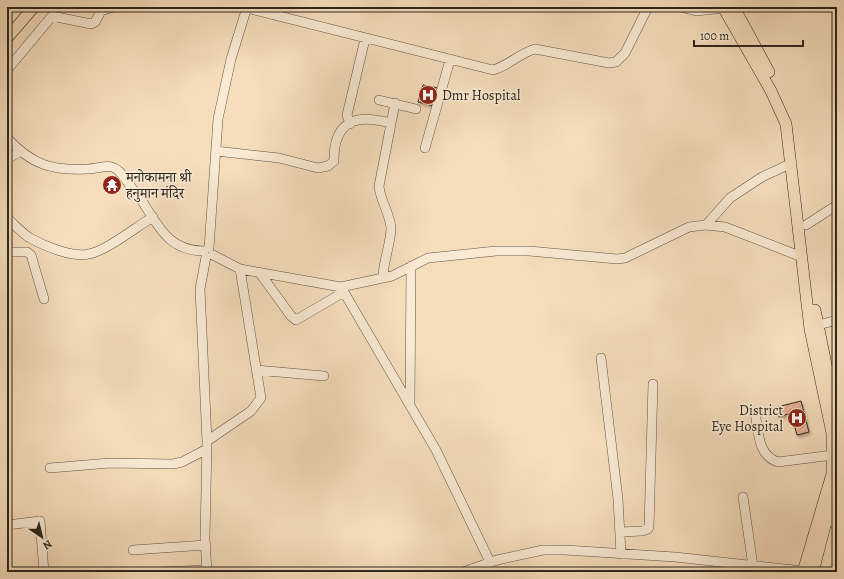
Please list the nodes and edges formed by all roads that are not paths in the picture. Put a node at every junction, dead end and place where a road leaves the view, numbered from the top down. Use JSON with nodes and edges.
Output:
{"nodes":[{"id":1,"x":34,"y":7,"type":"edge"},
{"id":2,"x":113,"y":7,"type":"edge"},
{"id":3,"x":247,"y":7,"type":"edge"},
{"id":4,"x":648,"y":7,"type":"edge"},
{"id":5,"x":681,"y":7,"type":"edge"},
{"id":6,"x":727,"y":7,"type":"edge"},
{"id":7,"x":7,"y":38,"type":"edge"},
{"id":8,"x":365,"y":39,"type":"junction"},
{"id":9,"x":450,"y":60,"type":"junction"},
{"id":10,"x":7,"y":70,"type":"edge"},
{"id":11,"x":379,"y":100,"type":"dead end"},
{"id":12,"x":395,"y":103,"type":"junction"},
{"id":13,"x":416,"y":109,"type":"dead end"},
{"id":14,"x":391,"y":123,"type":"junction"},
{"id":15,"x":350,"y":124,"type":"junction"},
{"id":16,"x":7,"y":138,"type":"edge"},
{"id":17,"x":425,"y":148,"type":"dead end"},
{"id":18,"x":21,"y":151,"type":"junction"},
{"id":19,"x":216,"y":151,"type":"junction"},
{"id":20,"x":7,"y":159,"type":"edge"},
{"id":21,"x":792,"y":163,"type":"junction"},
{"id":22,"x":837,"y":205,"type":"edge"},
{"id":23,"x":152,"y":217,"type":"junction"},
{"id":24,"x":7,"y":218,"type":"edge"},
{"id":25,"x":706,"y":225,"type":"junction"},
{"id":26,"x":806,"y":225,"type":"junction"},
{"id":27,"x":7,"y":252,"type":"edge"},
{"id":28,"x":208,"y":253,"type":"junction"},
{"id":29,"x":802,"y":257,"type":"junction"},
{"id":30,"x":411,"y":266,"type":"junction"},
{"id":31,"x":240,"y":269,"type":"junction"},
{"id":32,"x":259,"y":272,"type":"junction"},
{"id":33,"x":383,"y":278,"type":"junction"},
{"id":34,"x":343,"y":290,"type":"junction"},
{"id":35,"x":44,"y":298,"type":"dead end"},
{"id":36,"x":837,"y":320,"type":"edge"},
{"id":37,"x":814,"y":326,"type":"junction"},
{"id":38,"x":601,"y":358,"type":"dead end"},
{"id":39,"x":256,"y":370,"type":"junction"},
{"id":40,"x":324,"y":376,"type":"dead end"},
{"id":41,"x":652,"y":384,"type":"dead end"},
{"id":42,"x":410,"y":404,"type":"junction"},
{"id":43,"x":755,"y":413,"type":"dead end"},
{"id":44,"x":837,"y":419,"type":"edge"},
{"id":45,"x":207,"y":445,"type":"junction"},
{"id":46,"x":833,"y":455,"type":"junction"},
{"id":47,"x":50,"y":468,"type":"dead end"},
{"id":48,"x":837,"y":481,"type":"edge"},
{"id":49,"x":743,"y":497,"type":"dead end"},
{"id":50,"x":832,"y":521,"type":"edge"},
{"id":51,"x":7,"y":525,"type":"edge"},
{"id":52,"x":620,"y":532,"type":"junction"},
{"id":53,"x":206,"y":545,"type":"junction"},
{"id":54,"x":133,"y":550,"type":"dead end"},
{"id":55,"x":621,"y":554,"type":"junction"},
{"id":56,"x":490,"y":562,"type":"junction"},
{"id":57,"x":753,"y":566,"type":"junction"},
{"id":58,"x":207,"y":571,"type":"edge"},
{"id":59,"x":44,"y":572,"type":"edge"},
{"id":60,"x":159,"y":572,"type":"edge"},
{"id":61,"x":463,"y":572,"type":"edge"},
{"id":62,"x":806,"y":572,"type":"edge"}],
"edges":[{"from":1,"to":7,"type":"main road"},
{"from":2,"to":10,"type":"street"},
{"from":3,"to":8,"type":"street"},
{"from":3,"to":19,"type":"street"},
{"from":4,"to":9,"type":"street"},
{"from":5,"to":6,"type":"street"},
{"from":6,"to":21,"type":"main road"},
{"from":6,"to":26,"type":"main road"},
{"from":8,"to":9,"type":"street"},
{"from":8,"to":15,"type":"street"},
{"from":9,"to":17,"type":"street"},
{"from":11,"to":12,"type":"street"},
{"from":12,"to":13,"type":"street"},
{"from":12,"to":14,"type":"street"},
{"from":14,"to":15,"type":"street"},
{"from":14,"to":33,"type":"street"},
{"from":15,"to":19,"type":"street"},
{"from":16,"to":18,"type":"street"},
{"from":18,"to":20,"type":"street"},
{"from":18,"to":23,"type":"street"},
{"from":19,"to":28,"type":"street"},
{"from":21,"to":25,"type":"street"},
{"from":21,"to":29,"type":"main road"},
{"from":22,"to":26,"type":"street"},
{"from":23,"to":24,"type":"street"},
{"from":23,"to":28,"type":"street"},
{"from":25,"to":29,"type":"street"},
{"from":25,"to":30,"type":"street"},
{"from":26,"to":37,"type":"main road"},
{"from":27,"to":35,"type":"street"},
{"from":28,"to":31,"type":"street"},
{"from":28,"to":45,"type":"street"},
{"from":29,"to":37,"type":"main road"},
{"from":30,"to":33,"type":"street"},
{"from":30,"to":42,"type":"street"},
{"from":31,"to":32,"type":"street"},
{"from":31,"to":39,"type":"street"},
{"from":32,"to":34,"type":"street"},
{"from":32,"to":34,"type":"street"},
{"from":33,"to":34,"type":"street"},
{"from":34,"to":42,"type":"street"},
{"from":36,"to":37,"type":"street"},
{"from":37,"to":44,"type":"main road"},
{"from":37,"to":46,"type":"main road"},
{"from":38,"to":52,"type":"street"},
{"from":39,"to":40,"type":"street"},
{"from":39,"to":45,"type":"street"},
{"from":41,"to":52,"type":"street"},
{"from":42,"to":56,"type":"street"},
{"from":43,"to":46,"type":"street"},
{"from":45,"to":47,"type":"street"},
{"from":45,"to":53,"type":"street"},
{"from":46,"to":62,"type":"main road"},
{"from":48,"to":50,"type":"main road"},
{"from":49,"to":57,"type":"street"},
{"from":50,"to":62,"type":"main road"},
{"from":51,"to":59,"type":"street"},
{"from":52,"to":55,"type":"street"},
{"from":53,"to":54,"type":"street"},
{"from":53,"to":58,"type":"street"},
{"from":55,"to":56,"type":"street"},
{"from":55,"to":57,"type":"street"},
{"from":56,"to":61,"type":"street"},
{"from":57,"to":62,"type":"street"},
{"from":58,"to":60,"type":"street"}]}
